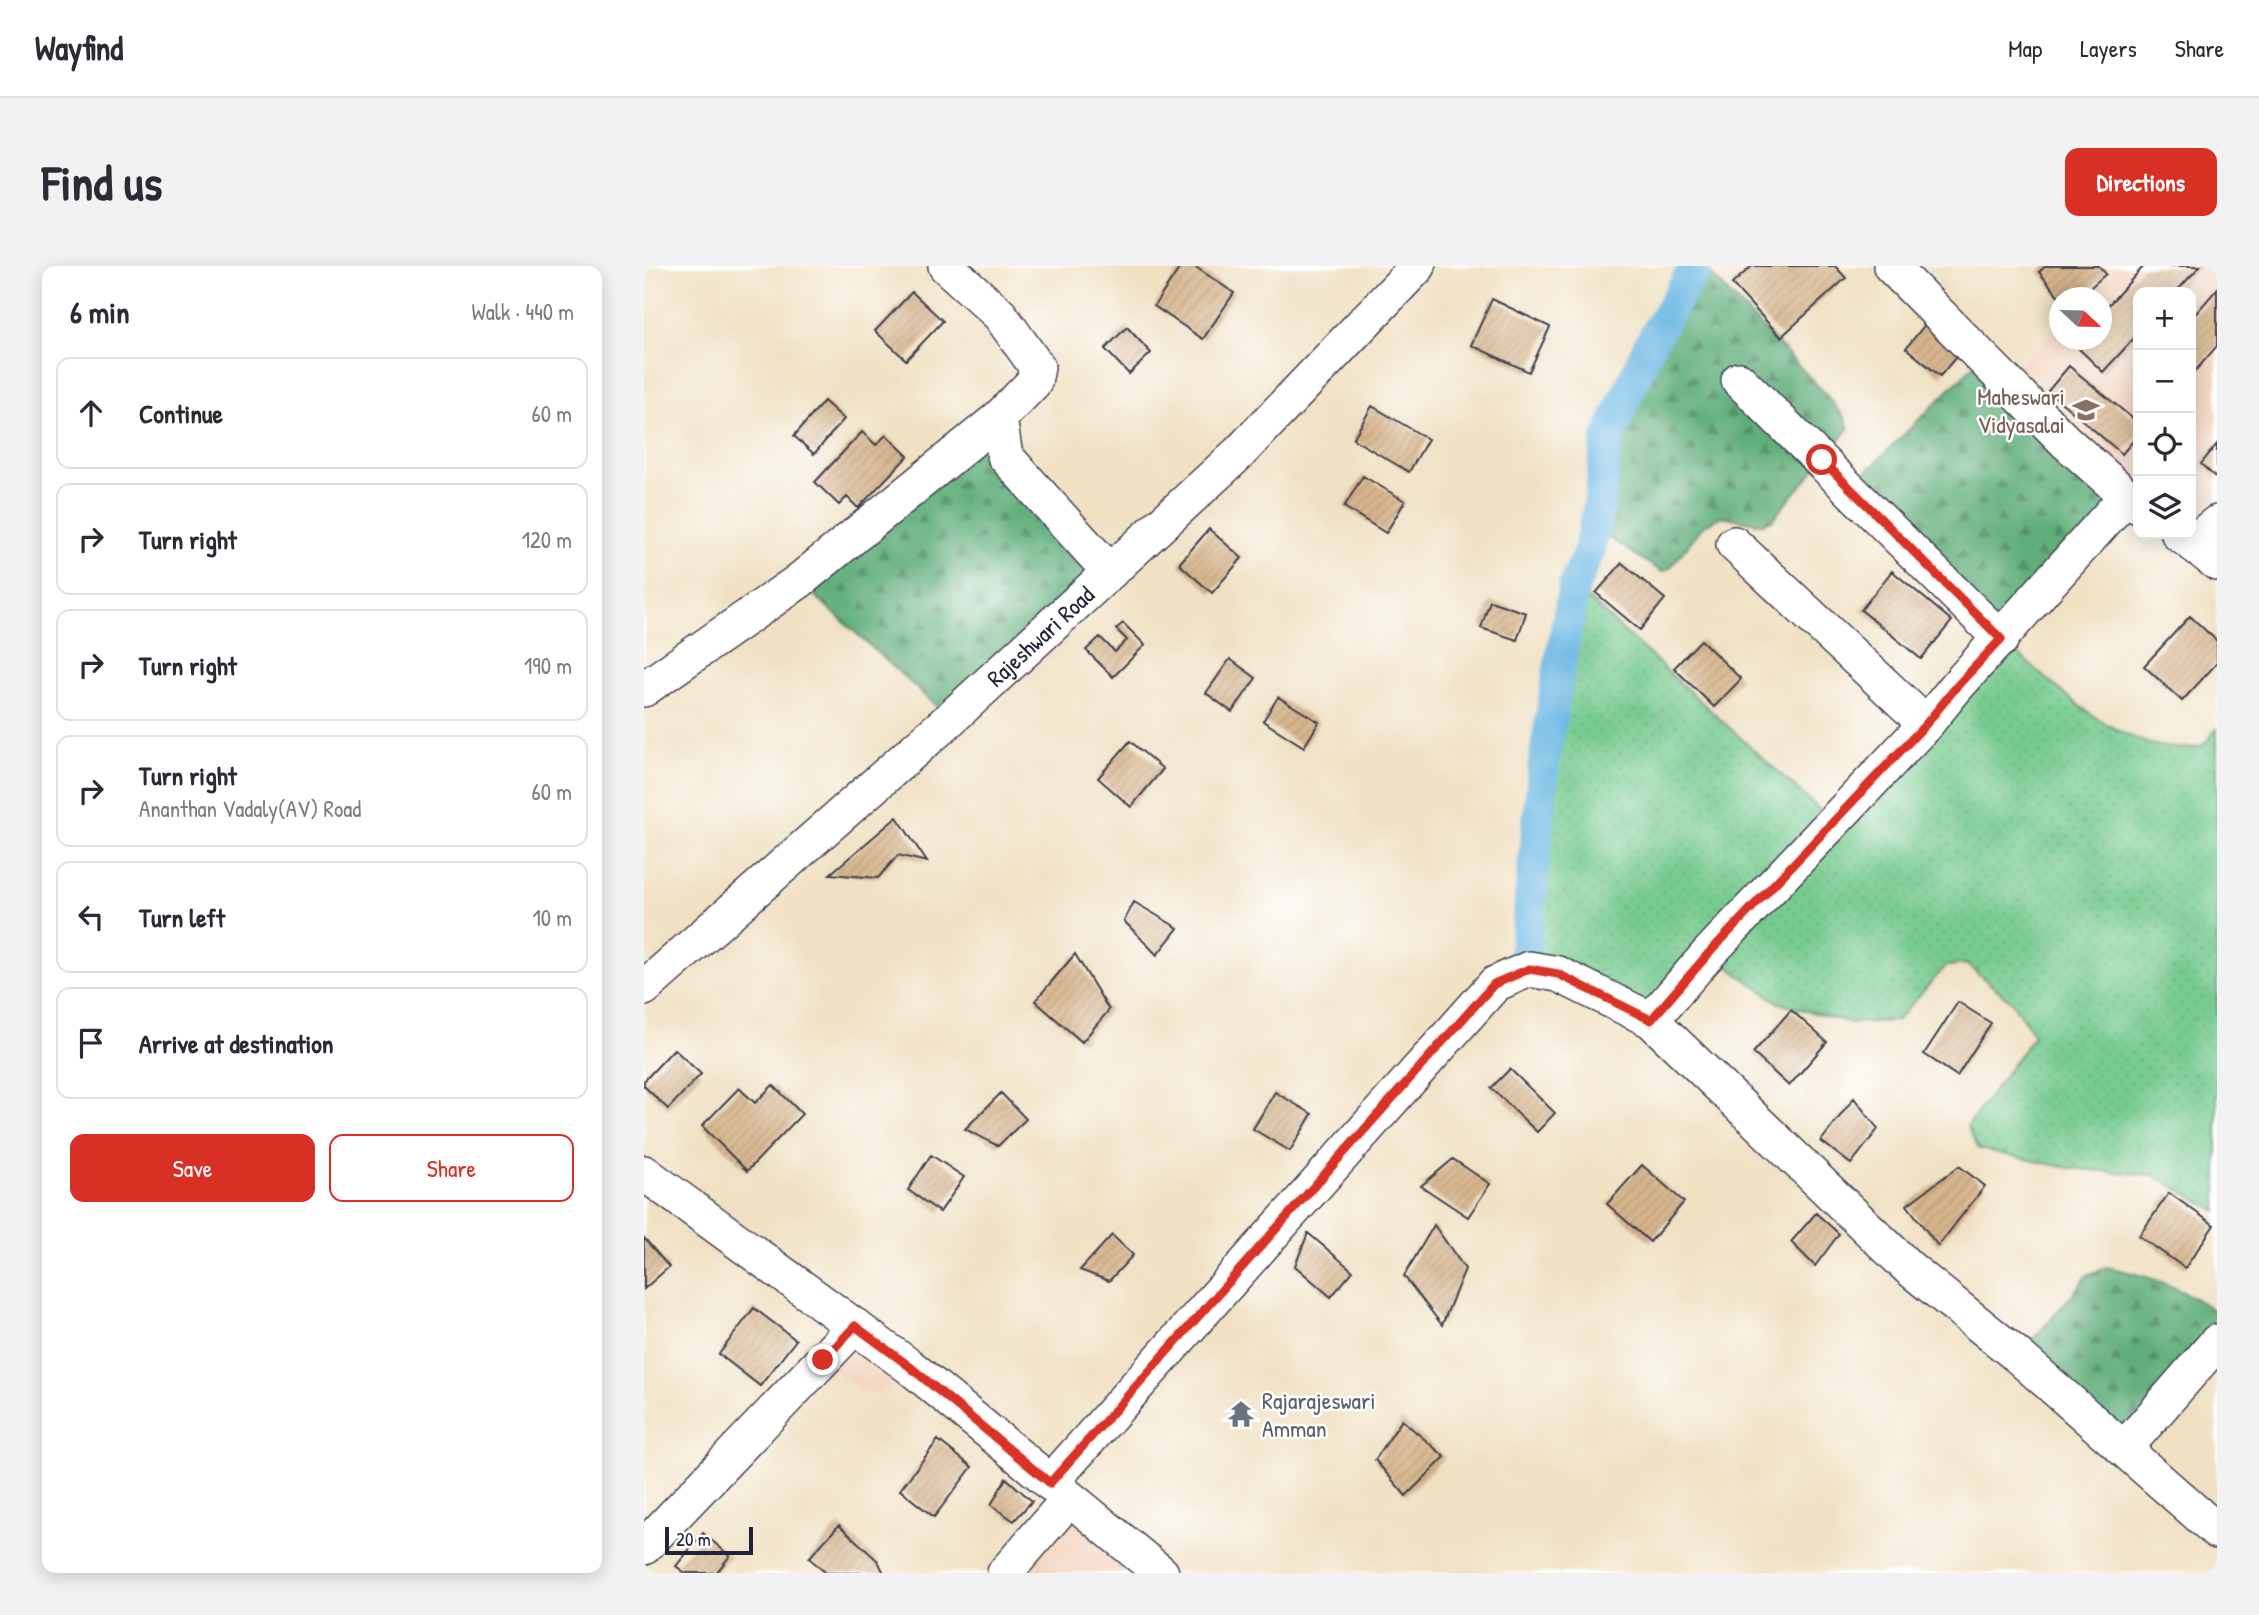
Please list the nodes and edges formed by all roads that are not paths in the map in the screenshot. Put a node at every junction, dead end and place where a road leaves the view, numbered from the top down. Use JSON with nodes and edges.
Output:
{"nodes":[{"id":1,"x":946,"y":266,"type":"edge"},
{"id":2,"x":1418,"y":266,"type":"edge"},
{"id":3,"x":1891,"y":266,"type":"edge"},
{"id":4,"x":1739,"y":380,"type":"dead end"},
{"id":5,"x":999,"y":418,"type":"junction"},
{"id":6,"x":2132,"y":501,"type":"edge"},
{"id":7,"x":1734,"y":544,"type":"dead end"},
{"id":8,"x":1110,"y":572,"type":"junction"},
{"id":9,"x":2001,"y":639,"type":"junction"},
{"id":10,"x":644,"y":689,"type":"edge"},
{"id":11,"x":1926,"y":724,"type":"junction"},
{"id":12,"x":644,"y":988,"type":"edge"},
{"id":13,"x":1651,"y":1020,"type":"junction"},
{"id":14,"x":644,"y":1173,"type":"edge"},
{"id":15,"x":855,"y":1326,"type":"junction"},
{"id":16,"x":2217,"y":1342,"type":"edge"},
{"id":17,"x":2124,"y":1449,"type":"junction"},
{"id":18,"x":1059,"y":1491,"type":"junction"},
{"id":19,"x":2217,"y":1531,"type":"edge"},
{"id":20,"x":644,"y":1547,"type":"edge"},
{"id":21,"x":1005,"y":1573,"type":"edge"},
{"id":22,"x":1161,"y":1573,"type":"edge"}],
"edges":[{"from":1,"to":5,"type":"street"},
{"from":2,"to":8,"type":"street","name":"Rajeshwari Road"},
{"from":3,"to":6,"type":"street"},
{"from":4,"to":9,"type":"street"},
{"from":5,"to":8,"type":"street"},
{"from":5,"to":10,"type":"street"},
{"from":6,"to":9,"type":"street"},
{"from":7,"to":11,"type":"street"},
{"from":8,"to":12,"type":"street","name":"Rajeshwari Road"},
{"from":9,"to":11,"type":"street"},
{"from":11,"to":13,"type":"street"},
{"from":13,"to":17,"type":"street"},
{"from":13,"to":18,"type":"street"},
{"from":14,"to":15,"type":"street"},
{"from":15,"to":18,"type":"street"},
{"from":15,"to":20,"type":"street"},
{"from":16,"to":17,"type":"street"},
{"from":17,"to":19,"type":"street"},
{"from":18,"to":21,"type":"street"},
{"from":18,"to":22,"type":"street"}]}
